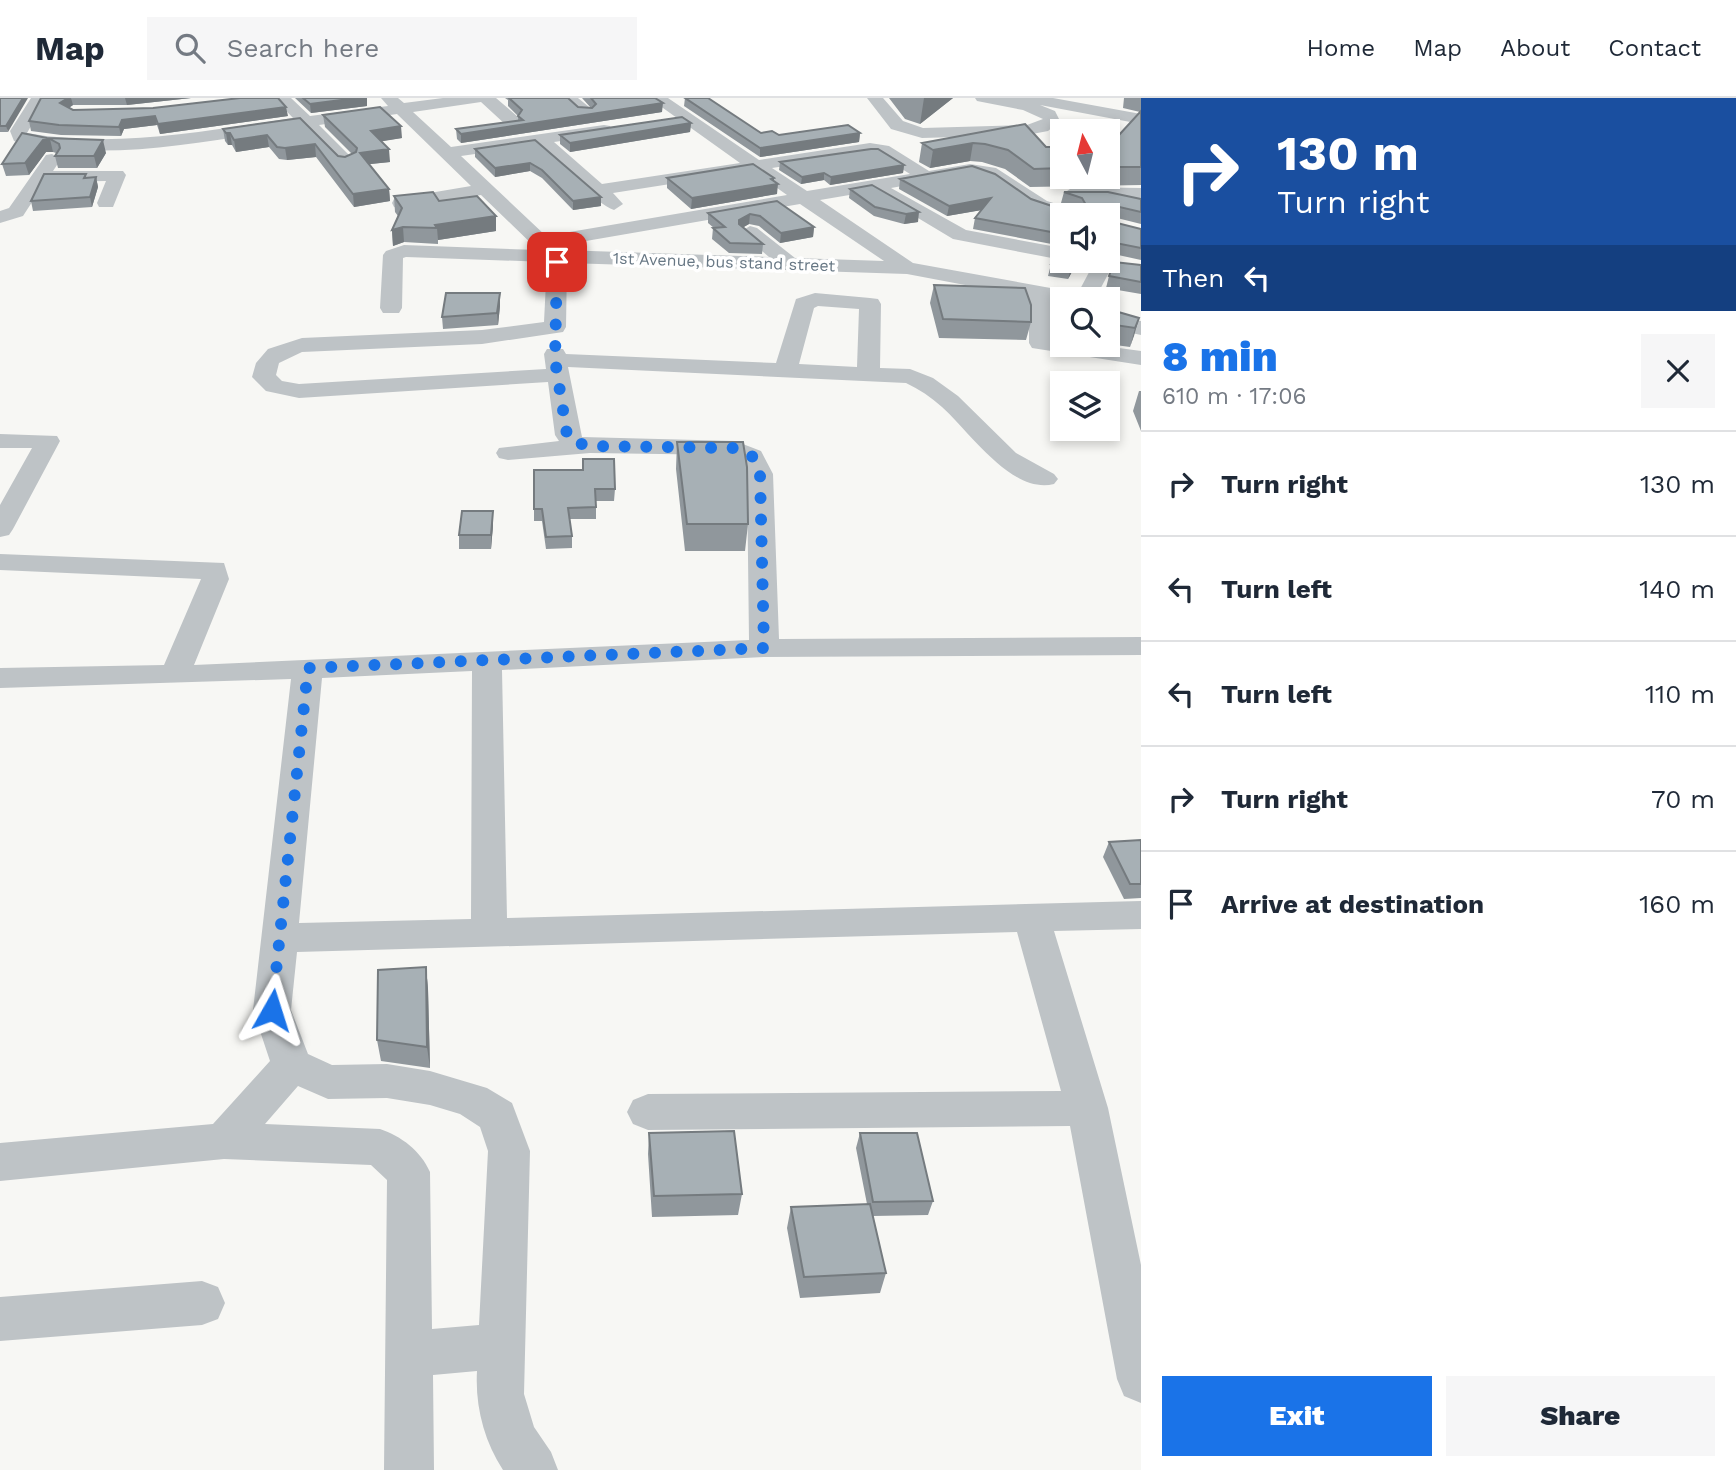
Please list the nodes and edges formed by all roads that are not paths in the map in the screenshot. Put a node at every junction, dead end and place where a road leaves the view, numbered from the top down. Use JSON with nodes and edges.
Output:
{"nodes":[{"id":1,"x":39,"y":98,"type":"edge"},
{"id":2,"x":282,"y":98,"type":"edge"},
{"id":3,"x":475,"y":98,"type":"edge"},
{"id":4,"x":486,"y":98,"type":"edge"},
{"id":5,"x":568,"y":98,"type":"edge"},
{"id":6,"x":657,"y":98,"type":"edge"},
{"id":7,"x":875,"y":98,"type":"edge"},
{"id":8,"x":983,"y":98,"type":"edge"},
{"id":9,"x":1031,"y":101,"type":"edge"},
{"id":10,"x":394,"y":103,"type":"edge"},
{"id":11,"x":586,"y":111,"type":"edge"},
{"id":12,"x":1096,"y":111,"type":"junction"},
{"id":13,"x":686,"y":117,"type":"junction"},
{"id":14,"x":1083,"y":119,"type":"edge"},
{"id":15,"x":1141,"y":119,"type":"edge"},
{"id":16,"x":305,"y":121,"type":"junction"},
{"id":17,"x":512,"y":121,"type":"edge"},
{"id":18,"x":662,"y":121,"type":"edge"},
{"id":19,"x":625,"y":127,"type":"edge"},
{"id":20,"x":214,"y":134,"type":"junction"},
{"id":21,"x":540,"y":139,"type":"junction"},
{"id":22,"x":1050,"y":139,"type":"edge"},
{"id":23,"x":66,"y":145,"type":"junction"},
{"id":24,"x":787,"y":146,"type":"edge"},
{"id":25,"x":1038,"y":147,"type":"edge"},
{"id":26,"x":448,"y":153,"type":"junction"},
{"id":27,"x":227,"y":155,"type":"dead end"},
{"id":28,"x":805,"y":157,"type":"junction"},
{"id":29,"x":347,"y":162,"type":"edge"},
{"id":30,"x":754,"y":164,"type":"junction"},
{"id":31,"x":40,"y":177,"type":"junction"},
{"id":32,"x":929,"y":178,"type":"junction"},
{"id":33,"x":1120,"y":178,"type":"edge"},
{"id":34,"x":1141,"y":179,"type":"edge"},
{"id":35,"x":876,"y":187,"type":"junction"},
{"id":36,"x":485,"y":189,"type":"junction"},
{"id":37,"x":597,"y":190,"type":"junction"},
{"id":38,"x":1023,"y":194,"type":"junction"},
{"id":39,"x":1141,"y":194,"type":"edge"},
{"id":40,"x":805,"y":199,"type":"junction"},
{"id":41,"x":401,"y":202,"type":"edge"},
{"id":42,"x":106,"y":203,"type":"dead end"},
{"id":43,"x":1050,"y":210,"type":"edge"},
{"id":44,"x":8,"y":215,"type":"edge"},
{"id":45,"x":639,"y":226,"type":"junction"},
{"id":46,"x":750,"y":232,"type":"edge"},
{"id":47,"x":550,"y":250,"type":"junction"},
{"id":48,"x":1050,"y":252,"type":"edge"},
{"id":49,"x":1120,"y":262,"type":"edge"},
{"id":50,"x":790,"y":264,"type":"junction"},
{"id":51,"x":1129,"y":267,"type":"edge"},
{"id":52,"x":907,"y":268,"type":"junction"},
{"id":53,"x":924,"y":291,"type":"dead end"},
{"id":54,"x":998,"y":293,"type":"junction"},
{"id":55,"x":1050,"y":300,"type":"edge"},
{"id":56,"x":1039,"y":301,"type":"junction"},
{"id":57,"x":1050,"y":307,"type":"edge"},
{"id":58,"x":1120,"y":307,"type":"edge"},
{"id":59,"x":391,"y":308,"type":"dead end"},
{"id":60,"x":1141,"y":311,"type":"edge"},
{"id":61,"x":1120,"y":324,"type":"edge"},
{"id":62,"x":555,"y":327,"type":"junction"},
{"id":63,"x":1141,"y":328,"type":"edge"},
{"id":64,"x":1141,"y":358,"type":"edge"},
{"id":65,"x":786,"y":369,"type":"junction"},
{"id":66,"x":868,"y":373,"type":"junction"},
{"id":67,"x":557,"y":374,"type":"junction"},
{"id":68,"x":0,"y":441,"type":"edge"},
{"id":69,"x":590,"y":446,"type":"junction"},
{"id":70,"x":508,"y":453,"type":"dead end"},
{"id":71,"x":1045,"y":479,"type":"dead end"},
{"id":72,"x":0,"y":529,"type":"edge"},
{"id":73,"x":0,"y":562,"type":"edge"},
{"id":74,"x":1141,"y":646,"type":"edge"},
{"id":75,"x":764,"y":648,"type":"junction"},
{"id":76,"x":486,"y":660,"type":"junction"},
{"id":77,"x":308,"y":668,"type":"junction"},
{"id":78,"x":175,"y":674,"type":"junction"},
{"id":79,"x":0,"y":678,"type":"edge"},
{"id":80,"x":1141,"y":915,"type":"edge"},
{"id":81,"x":1032,"y":919,"type":"junction"},
{"id":82,"x":489,"y":933,"type":"junction"},
{"id":83,"x":280,"y":938,"type":"junction"},
{"id":84,"x":292,"y":1065,"type":"junction"},
{"id":85,"x":1087,"y":1108,"type":"junction"},
{"id":86,"x":649,"y":1112,"type":"dead end"},
{"id":87,"x":225,"y":1141,"type":"junction"},
{"id":88,"x":0,"y":1162,"type":"edge"},
{"id":89,"x":202,"y":1303,"type":"dead end"},
{"id":90,"x":0,"y":1319,"type":"edge"},
{"id":91,"x":502,"y":1346,"type":"junction"},
{"id":92,"x":409,"y":1354,"type":"junction"},
{"id":93,"x":1141,"y":1379,"type":"edge"},
{"id":94,"x":409,"y":1470,"type":"edge"},
{"id":95,"x":533,"y":1470,"type":"edge"}],
"edges":[{"from":1,"to":23,"type":"street"},
{"from":2,"to":16,"type":"street"},
{"from":3,"to":10,"type":"street"},
{"from":4,"to":17,"type":"street"},
{"from":5,"to":11,"type":"street"},
{"from":6,"to":13,"type":"street"},
{"from":7,"to":9,"type":"street"},
{"from":8,"to":9,"type":"street"},
{"from":9,"to":12,"type":"street"},
{"from":10,"to":16,"type":"street"},
{"from":10,"to":26,"type":"street"},
{"from":12,"to":14,"type":"street"},
{"from":12,"to":15,"type":"street"},
{"from":13,"to":18,"type":"street"},
{"from":13,"to":30,"type":"street"},
{"from":16,"to":20,"type":"street"},
{"from":16,"to":29,"type":"street"},
{"from":19,"to":21,"type":"street"},
{"from":20,"to":23,"type":"street"},
{"from":20,"to":27,"type":"street"},
{"from":21,"to":26,"type":"street"},
{"from":21,"to":37,"type":"street"},
{"from":22,"to":25,"type":"street"},
{"from":23,"to":31,"type":"street"},
{"from":24,"to":28,"type":"street"},
{"from":26,"to":36,"type":"street"},
{"from":28,"to":30,"type":"street"},
{"from":28,"to":32,"type":"street"},
{"from":30,"to":37,"type":"street"},
{"from":30,"to":40,"type":"street"},
{"from":31,"to":42,"type":"street"},
{"from":31,"to":44,"type":"street"},
{"from":32,"to":35,"type":"street"},
{"from":32,"to":38,"type":"street"},
{"from":33,"to":34,"type":"street"},
{"from":35,"to":40,"type":"street"},
{"from":35,"to":48,"type":"street"},
{"from":36,"to":41,"type":"street"},
{"from":36,"to":47,"type":"street"},
{"from":37,"to":45,"type":"street"},
{"from":38,"to":39,"type":"street"},
{"from":38,"to":43,"type":"street"},
{"from":40,"to":45,"type":"street"},
{"from":40,"to":52,"type":"street"},
{"from":45,"to":47,"type":"street"},
{"from":46,"to":50,"type":"street"},
{"from":47,"to":50,"type":"street","name":"1st Avenue, bus stand street"},
{"from":47,"to":59,"type":"street"},
{"from":47,"to":62,"type":"street"},
{"from":49,"to":51,"type":"street"},
{"from":50,"to":52,"type":"street","name":"1st Avenue, bus stand street"},
{"from":52,"to":54,"type":"street","name":"1st Avenue, bus stand street"},
{"from":53,"to":54,"type":"street"},
{"from":54,"to":56,"type":"street"},
{"from":55,"to":56,"type":"street"},
{"from":56,"to":57,"type":"street"},
{"from":56,"to":64,"type":"street"},
{"from":58,"to":60,"type":"street"},
{"from":61,"to":63,"type":"street"},
{"from":62,"to":67,"type":"street"},
{"from":62,"to":67,"type":"street"},
{"from":65,"to":66,"type":"street"},
{"from":65,"to":66,"type":"street"},
{"from":65,"to":67,"type":"street"},
{"from":66,"to":71,"type":"street"},
{"from":67,"to":69,"type":"street"},
{"from":68,"to":72,"type":"street"},
{"from":69,"to":70,"type":"street"},
{"from":69,"to":75,"type":"street"},
{"from":73,"to":78,"type":"street"},
{"from":74,"to":75,"type":"street"},
{"from":75,"to":76,"type":"street"},
{"from":76,"to":77,"type":"street"},
{"from":76,"to":82,"type":"street"},
{"from":77,"to":78,"type":"street"},
{"from":77,"to":83,"type":"street"},
{"from":78,"to":79,"type":"street"},
{"from":80,"to":81,"type":"street"},
{"from":81,"to":82,"type":"street"},
{"from":81,"to":85,"type":"street"},
{"from":82,"to":83,"type":"street"},
{"from":83,"to":84,"type":"street"},
{"from":84,"to":87,"type":"street"},
{"from":84,"to":91,"type":"street"},
{"from":85,"to":86,"type":"street"},
{"from":85,"to":93,"type":"street"},
{"from":87,"to":88,"type":"street"},
{"from":87,"to":92,"type":"street"},
{"from":89,"to":90,"type":"street"},
{"from":91,"to":92,"type":"street"},
{"from":91,"to":95,"type":"street"},
{"from":92,"to":94,"type":"street"}]}
